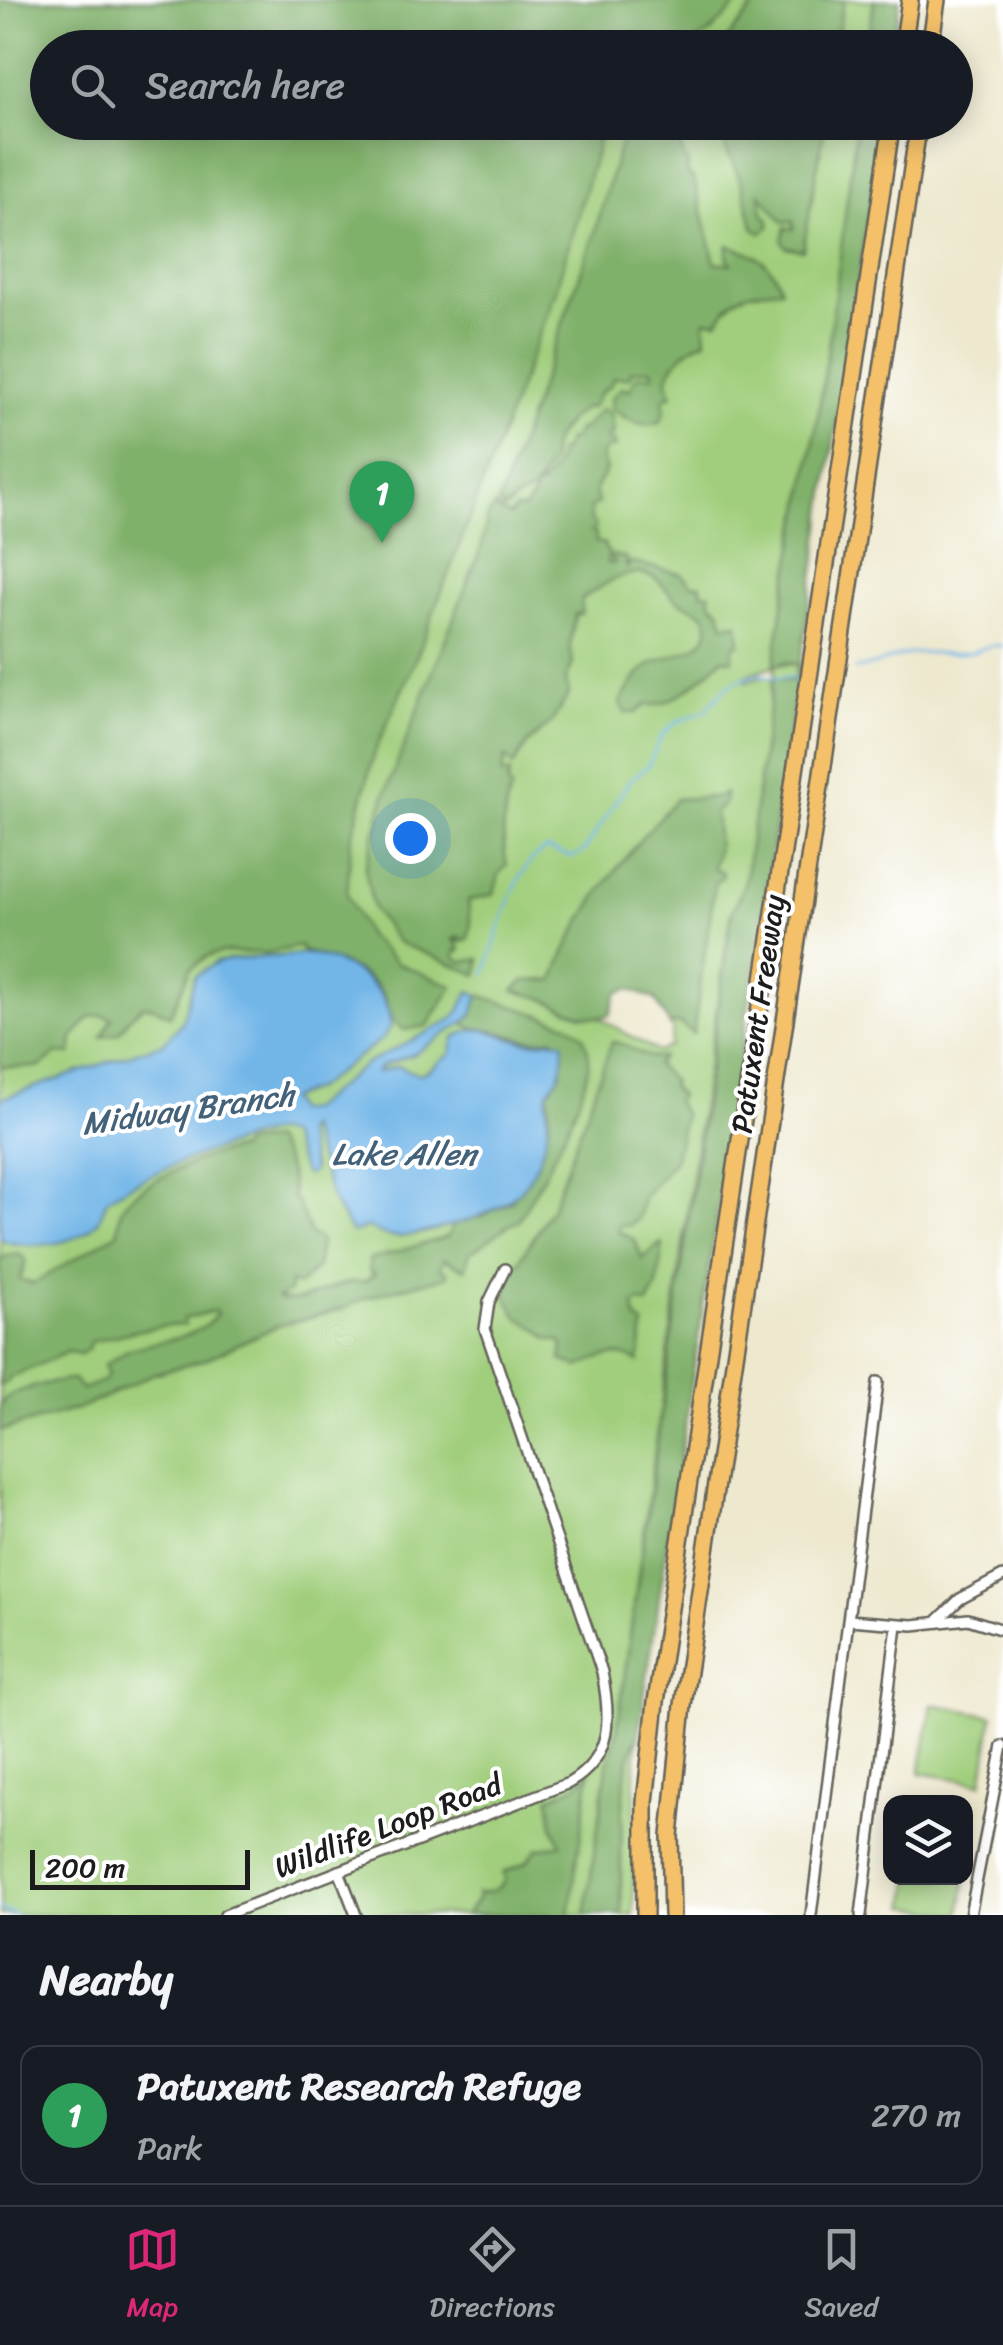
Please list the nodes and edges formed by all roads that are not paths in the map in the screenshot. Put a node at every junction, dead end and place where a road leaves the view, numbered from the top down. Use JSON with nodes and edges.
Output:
{"nodes":[{"id":1,"x":910,"y":0,"type":"edge"},
{"id":2,"x":937,"y":0,"type":"edge"},
{"id":3,"x":906,"y":30,"type":"edge"},
{"id":4,"x":933,"y":30,"type":"edge"},
{"id":5,"x":889,"y":140,"type":"edge"},
{"id":6,"x":915,"y":140,"type":"edge"},
{"id":7,"x":505,"y":1270,"type":"dead end"},
{"id":8,"x":878,"y":1382,"type":"dead end"},
{"id":9,"x":1003,"y":1576,"type":"edge"},
{"id":10,"x":848,"y":1620,"type":"junction"},
{"id":11,"x":934,"y":1624,"type":"junction"},
{"id":12,"x":897,"y":1625,"type":"junction"},
{"id":13,"x":1003,"y":1630,"type":"edge"},
{"id":14,"x":1003,"y":1746,"type":"edge"},
{"id":15,"x":340,"y":1871,"type":"junction"},
{"id":16,"x":225,"y":1915,"type":"edge"},
{"id":17,"x":356,"y":1915,"type":"edge"},
{"id":18,"x":645,"y":1915,"type":"edge"},
{"id":19,"x":672,"y":1915,"type":"edge"},
{"id":20,"x":811,"y":1915,"type":"edge"},
{"id":21,"x":861,"y":1915,"type":"edge"},
{"id":22,"x":970,"y":1915,"type":"edge"}],
"edges":[{"from":1,"to":3,"type":"highway"},
{"from":2,"to":4,"type":"highway"},
{"from":5,"to":18,"type":"highway","name":"Patuxent Freeway"},
{"from":6,"to":19,"type":"highway","name":"Patuxent Freeway"},
{"from":7,"to":15,"type":"street","name":"Wildlife Loop Road"},
{"from":8,"to":10,"type":"street"},
{"from":9,"to":11,"type":"street"},
{"from":10,"to":12,"type":"street"},
{"from":10,"to":20,"type":"street"},
{"from":11,"to":12,"type":"street"},
{"from":11,"to":13,"type":"street"},
{"from":12,"to":21,"type":"street"},
{"from":14,"to":22,"type":"street"},
{"from":15,"to":16,"type":"street","name":"Wildlife Loop Road"},
{"from":15,"to":17,"type":"street"}]}
